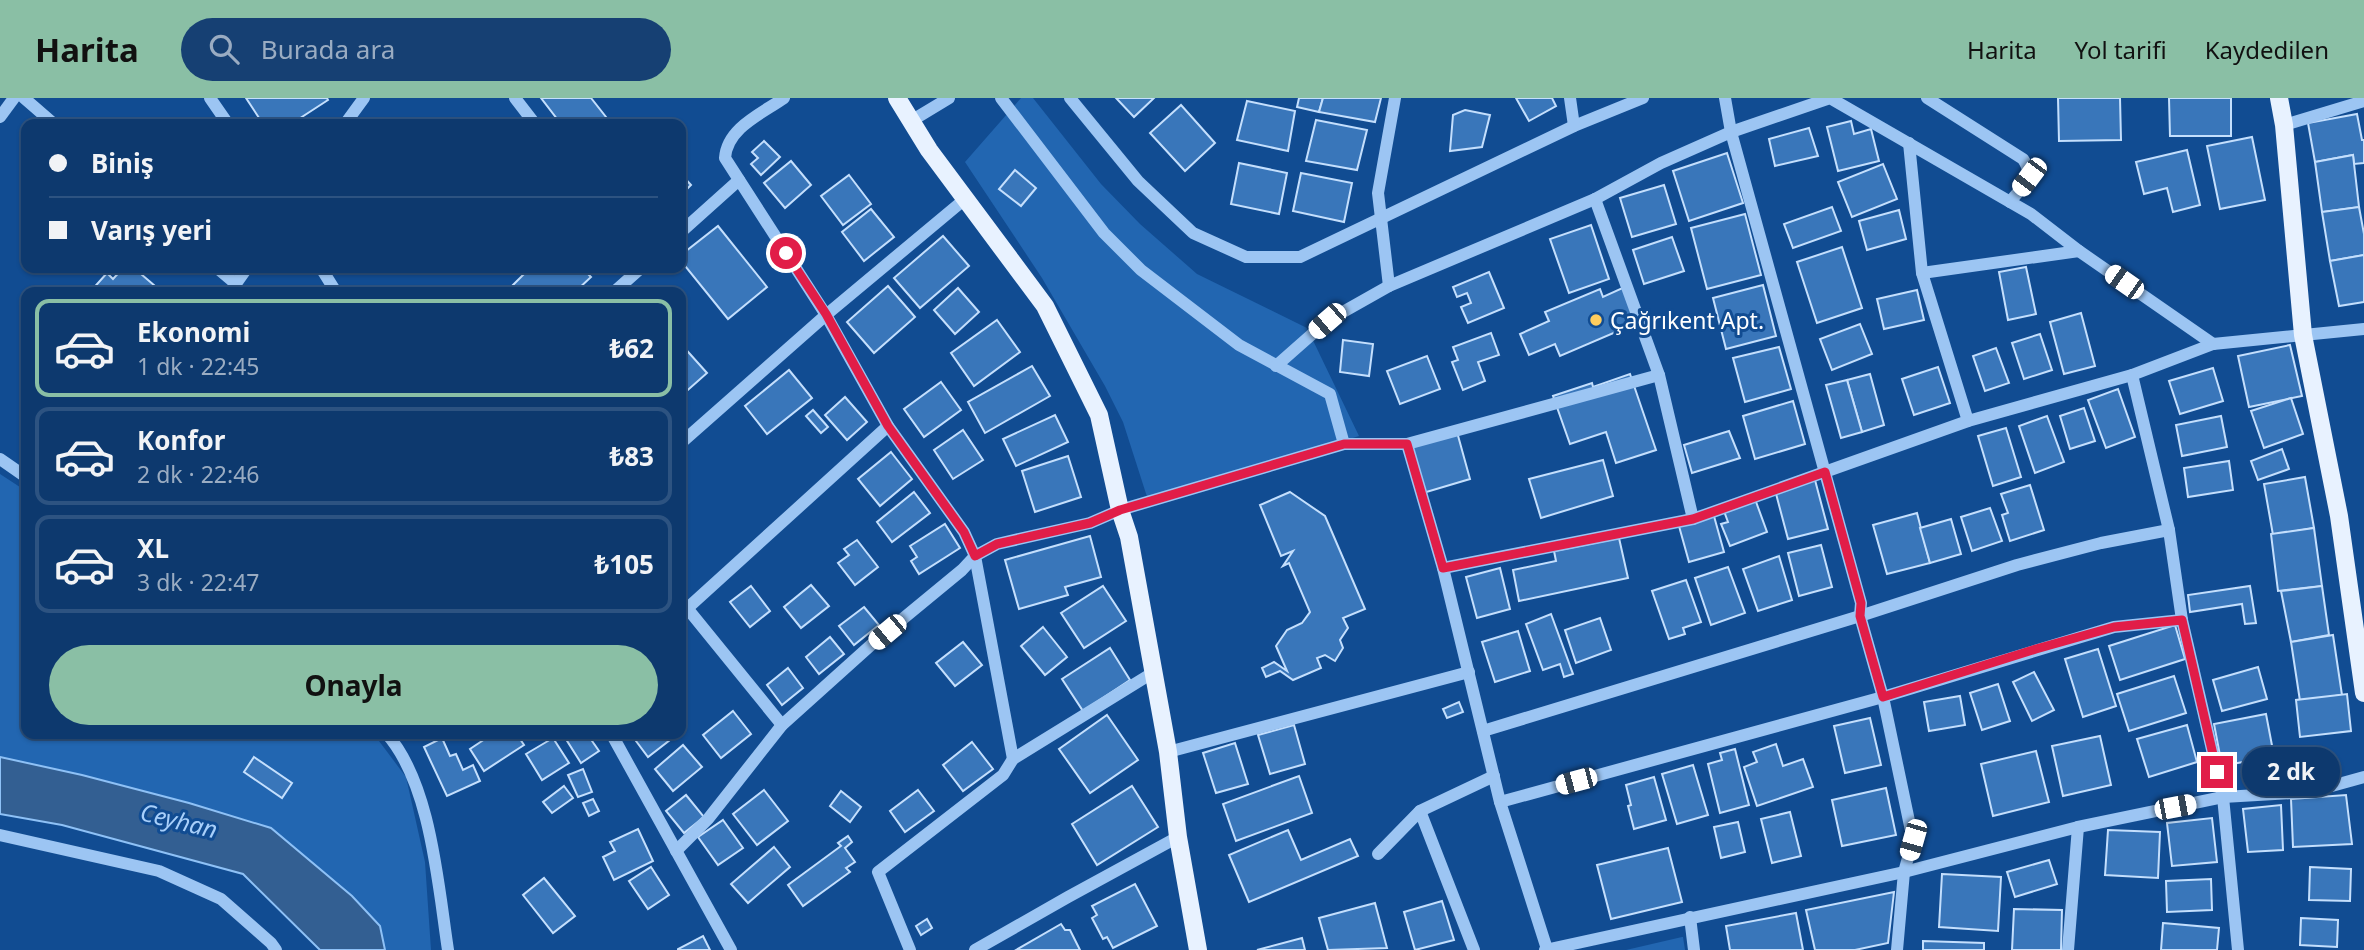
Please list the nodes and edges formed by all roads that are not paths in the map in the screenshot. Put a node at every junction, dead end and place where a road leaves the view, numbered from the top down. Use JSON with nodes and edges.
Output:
{"nodes":[{"id":1,"x":15,"y":98,"type":"edge"},
{"id":2,"x":24,"y":98,"type":"edge"},
{"id":3,"x":210,"y":98,"type":"edge"},
{"id":4,"x":364,"y":98,"type":"edge"},
{"id":5,"x":515,"y":98,"type":"edge"},
{"id":6,"x":784,"y":98,"type":"edge"},
{"id":7,"x":897,"y":98,"type":"edge"},
{"id":8,"x":950,"y":98,"type":"edge"},
{"id":9,"x":1001,"y":98,"type":"edge"},
{"id":10,"x":1070,"y":98,"type":"edge"},
{"id":11,"x":1395,"y":98,"type":"edge"},
{"id":12,"x":1570,"y":98,"type":"edge"},
{"id":13,"x":1643,"y":98,"type":"edge"},
{"id":14,"x":1725,"y":98,"type":"edge"},
{"id":15,"x":1927,"y":98,"type":"edge"},
{"id":16,"x":2279,"y":98,"type":"edge"},
{"id":17,"x":2364,"y":102,"type":"edge"},
{"id":18,"x":0,"y":117,"type":"edge"},
{"id":19,"x":48,"y":119,"type":"edge"},
{"id":20,"x":225,"y":119,"type":"edge"},
{"id":21,"x":349,"y":119,"type":"edge"},
{"id":22,"x":531,"y":119,"type":"edge"},
{"id":23,"x":911,"y":121,"type":"junction"},
{"id":24,"x":2284,"y":125,"type":"junction"},
{"id":25,"x":1574,"y":127,"type":"junction"},
{"id":26,"x":1731,"y":132,"type":"junction"},
{"id":27,"x":1909,"y":143,"type":"junction"},
{"id":28,"x":739,"y":180,"type":"junction"},
{"id":29,"x":965,"y":199,"type":"junction"},
{"id":30,"x":1595,"y":199,"type":"junction"},
{"id":31,"x":2010,"y":202,"type":"junction"},
{"id":32,"x":1380,"y":221,"type":"junction"},
{"id":33,"x":686,"y":228,"type":"edge"},
{"id":34,"x":2079,"y":251,"type":"junction"},
{"id":35,"x":221,"y":273,"type":"edge"},
{"id":36,"x":635,"y":273,"type":"edge"},
{"id":37,"x":1922,"y":273,"type":"junction"},
{"id":38,"x":1389,"y":286,"type":"junction"},
{"id":39,"x":232,"y":287,"type":"edge"},
{"id":40,"x":620,"y":287,"type":"edge"},
{"id":41,"x":826,"y":314,"type":"junction"},
{"id":42,"x":2364,"y":329,"type":"edge"},
{"id":43,"x":2304,"y":335,"type":"junction"},
{"id":44,"x":2213,"y":344,"type":"junction"},
{"id":45,"x":1276,"y":366,"type":"junction"},
{"id":46,"x":1659,"y":375,"type":"junction"},
{"id":47,"x":2132,"y":375,"type":"junction"},
{"id":48,"x":1968,"y":421,"type":"junction"},
{"id":49,"x":888,"y":426,"type":"junction"},
{"id":50,"x":686,"y":439,"type":"edge"},
{"id":51,"x":1344,"y":444,"type":"junction"},
{"id":52,"x":1407,"y":444,"type":"junction"},
{"id":53,"x":0,"y":459,"type":"edge"},
{"id":54,"x":1825,"y":472,"type":"junction"},
{"id":55,"x":21,"y":474,"type":"edge"},
{"id":56,"x":1120,"y":510,"type":"junction"},
{"id":57,"x":1693,"y":519,"type":"junction"},
{"id":58,"x":2169,"y":530,"type":"junction"},
{"id":59,"x":975,"y":556,"type":"junction"},
{"id":60,"x":1443,"y":568,"type":"junction"},
{"id":61,"x":686,"y":609,"type":"edge"},
{"id":62,"x":686,"y":613,"type":"edge"},
{"id":63,"x":1860,"y":616,"type":"junction"},
{"id":64,"x":2182,"y":620,"type":"junction"},
{"id":65,"x":1154,"y":672,"type":"junction"},
{"id":66,"x":1469,"y":672,"type":"junction"},
{"id":67,"x":2363,"y":681,"type":"edge"},
{"id":68,"x":1883,"y":697,"type":"junction"},
{"id":69,"x":782,"y":725,"type":"junction"},
{"id":70,"x":1483,"y":731,"type":"junction"},
{"id":71,"x":390,"y":739,"type":"edge"},
{"id":72,"x":614,"y":739,"type":"edge"},
{"id":73,"x":1168,"y":752,"type":"junction"},
{"id":74,"x":1013,"y":759,"type":"junction"},
{"id":75,"x":1494,"y":776,"type":"junction"},
{"id":76,"x":2364,"y":777,"type":"edge"},
{"id":77,"x":2223,"y":797,"type":"junction"},
{"id":78,"x":1500,"y":802,"type":"junction"},
{"id":79,"x":1420,"y":811,"type":"junction"},
{"id":80,"x":2078,"y":827,"type":"junction"},
{"id":81,"x":0,"y":835,"type":"edge"},
{"id":82,"x":1178,"y":838,"type":"junction"},
{"id":83,"x":676,"y":852,"type":"junction"},
{"id":84,"x":1378,"y":854,"type":"dead end"},
{"id":85,"x":1903,"y":872,"type":"junction"},
{"id":86,"x":1690,"y":917,"type":"junction"},
{"id":87,"x":1566,"y":948,"type":"edge"},
{"id":88,"x":276,"y":950,"type":"edge"},
{"id":89,"x":448,"y":950,"type":"edge"},
{"id":90,"x":731,"y":950,"type":"edge"},
{"id":91,"x":910,"y":950,"type":"edge"},
{"id":92,"x":975,"y":950,"type":"edge"},
{"id":93,"x":1198,"y":950,"type":"edge"},
{"id":94,"x":1474,"y":950,"type":"edge"},
{"id":95,"x":1546,"y":950,"type":"edge"},
{"id":96,"x":1694,"y":950,"type":"edge"},
{"id":97,"x":1898,"y":950,"type":"edge"},
{"id":98,"x":2068,"y":950,"type":"edge"},
{"id":99,"x":2238,"y":950,"type":"edge"}],
"edges":[{"from":1,"to":18,"type":"street"},
{"from":2,"to":19,"type":"street"},
{"from":3,"to":20,"type":"street"},
{"from":4,"to":21,"type":"street"},
{"from":5,"to":22,"type":"street"},
{"from":6,"to":28,"type":"street"},
{"from":7,"to":23,"type":"main road"},
{"from":8,"to":23,"type":"street"},
{"from":9,"to":45,"type":"street"},
{"from":10,"to":32,"type":"street"},
{"from":11,"to":32,"type":"street"},
{"from":12,"to":25,"type":"street"},
{"from":13,"to":25,"type":"street"},
{"from":14,"to":26,"type":"street"},
{"from":15,"to":31,"type":"street"},
{"from":16,"to":24,"type":"main road"},
{"from":17,"to":24,"type":"street"},
{"from":23,"to":29,"type":"main road"},
{"from":24,"to":43,"type":"main road"},
{"from":25,"to":32,"type":"street"},
{"from":26,"to":27,"type":"street"},
{"from":26,"to":30,"type":"street"},
{"from":26,"to":54,"type":"street"},
{"from":27,"to":31,"type":"street"},
{"from":27,"to":37,"type":"street"},
{"from":28,"to":33,"type":"street"},
{"from":28,"to":41,"type":"street"},
{"from":29,"to":41,"type":"street"},
{"from":29,"to":56,"type":"main road"},
{"from":30,"to":38,"type":"street"},
{"from":30,"to":46,"type":"street"},
{"from":31,"to":34,"type":"street"},
{"from":32,"to":38,"type":"street"},
{"from":34,"to":37,"type":"street"},
{"from":34,"to":44,"type":"street"},
{"from":35,"to":39,"type":"street"},
{"from":36,"to":40,"type":"street"},
{"from":37,"to":48,"type":"street"},
{"from":38,"to":45,"type":"street"},
{"from":41,"to":49,"type":"street"},
{"from":41,"to":50,"type":"street"},
{"from":42,"to":43,"type":"street"},
{"from":43,"to":44,"type":"street"},
{"from":43,"to":67,"type":"main road"},
{"from":44,"to":47,"type":"street"},
{"from":45,"to":51,"type":"street"},
{"from":46,"to":52,"type":"street"},
{"from":46,"to":57,"type":"street"},
{"from":47,"to":48,"type":"street"},
{"from":47,"to":58,"type":"street"},
{"from":48,"to":54,"type":"street"},
{"from":49,"to":59,"type":"street"},
{"from":49,"to":61,"type":"street"},
{"from":51,"to":52,"type":"street"},
{"from":51,"to":56,"type":"street"},
{"from":52,"to":60,"type":"street"},
{"from":53,"to":55,"type":"street"},
{"from":54,"to":57,"type":"street"},
{"from":54,"to":63,"type":"street"},
{"from":56,"to":59,"type":"street"},
{"from":56,"to":65,"type":"main road"},
{"from":57,"to":60,"type":"street"},
{"from":58,"to":63,"type":"street"},
{"from":58,"to":64,"type":"street"},
{"from":59,"to":69,"type":"street"},
{"from":59,"to":74,"type":"street"},
{"from":60,"to":66,"type":"street"},
{"from":62,"to":69,"type":"street"},
{"from":63,"to":68,"type":"street"},
{"from":63,"to":70,"type":"street"},
{"from":64,"to":68,"type":"street"},
{"from":64,"to":77,"type":"street"},
{"from":65,"to":73,"type":"main road"},
{"from":65,"to":74,"type":"street"},
{"from":66,"to":70,"type":"street"},
{"from":66,"to":73,"type":"street"},
{"from":68,"to":78,"type":"street"},
{"from":68,"to":85,"type":"street"},
{"from":69,"to":83,"type":"street"},
{"from":70,"to":75,"type":"street"},
{"from":71,"to":89,"type":"street"},
{"from":72,"to":83,"type":"street"},
{"from":73,"to":82,"type":"main road"},
{"from":74,"to":91,"type":"street"},
{"from":75,"to":78,"type":"street"},
{"from":75,"to":79,"type":"street"},
{"from":76,"to":77,"type":"street"},
{"from":77,"to":80,"type":"street"},
{"from":77,"to":99,"type":"street"},
{"from":78,"to":95,"type":"street"},
{"from":79,"to":84,"type":"street"},
{"from":79,"to":94,"type":"street"},
{"from":80,"to":85,"type":"street"},
{"from":80,"to":98,"type":"street"},
{"from":81,"to":88,"type":"street"},
{"from":82,"to":92,"type":"street"},
{"from":82,"to":93,"type":"main road"},
{"from":83,"to":90,"type":"street"},
{"from":85,"to":86,"type":"street"},
{"from":85,"to":97,"type":"street"},
{"from":86,"to":87,"type":"street"},
{"from":86,"to":96,"type":"street"},
{"from":87,"to":95,"type":"street"}]}
